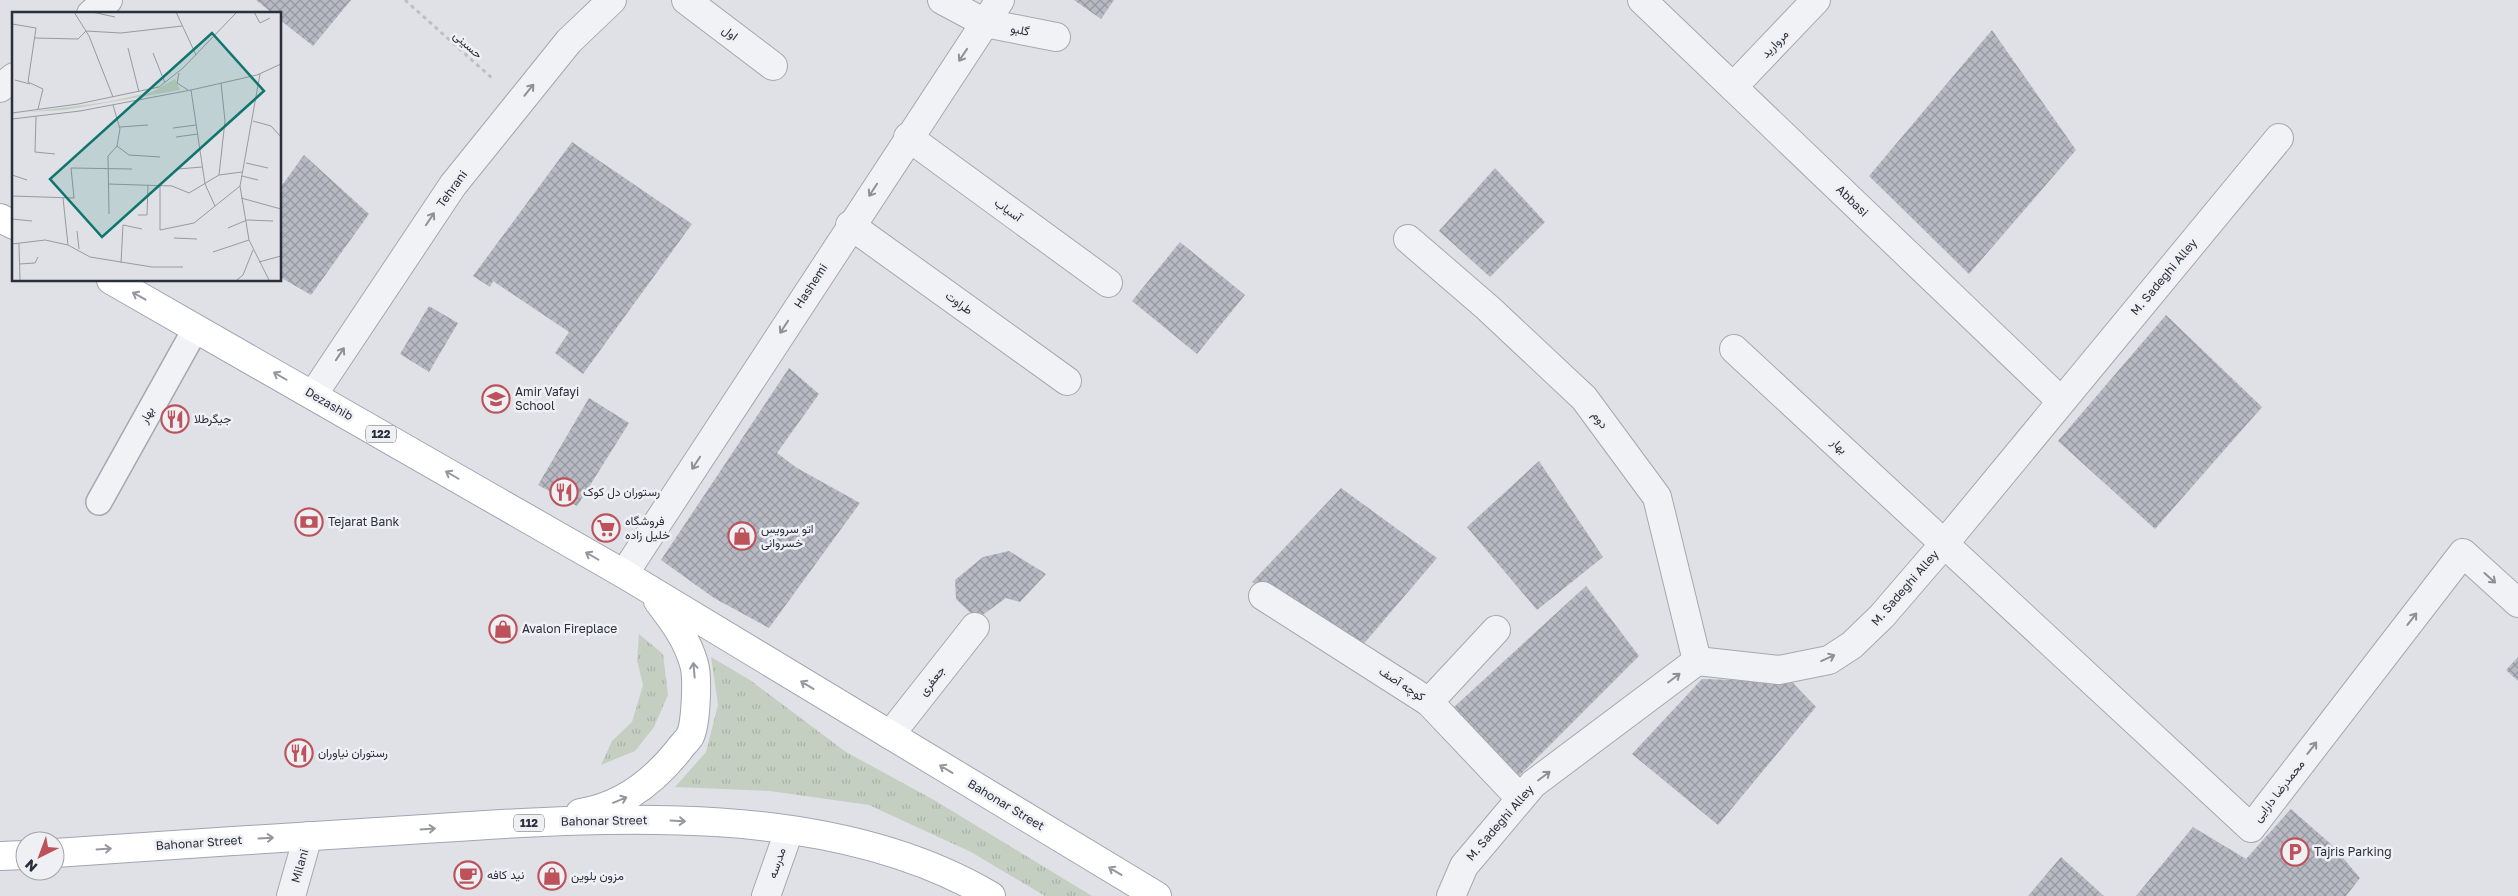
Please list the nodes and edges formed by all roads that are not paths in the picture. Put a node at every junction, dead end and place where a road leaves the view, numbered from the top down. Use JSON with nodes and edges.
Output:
{"nodes":[{"id":1,"x":108,"y":0,"type":"edge"},
{"id":2,"x":612,"y":0,"type":"edge"},
{"id":3,"x":686,"y":0,"type":"edge"},
{"id":4,"x":942,"y":0,"type":"edge"},
{"id":5,"x":1000,"y":0,"type":"edge"},
{"id":6,"x":1642,"y":0,"type":"edge"},
{"id":7,"x":1816,"y":0,"type":"edge"},
{"id":8,"x":93,"y":12,"type":"edge"},
{"id":9,"x":985,"y":23,"type":"junction"},
{"id":10,"x":1056,"y":37,"type":"dead end"},
{"id":11,"x":773,"y":66,"type":"dead end"},
{"id":12,"x":12,"y":79,"type":"edge"},
{"id":13,"x":1733,"y":87,"type":"junction"},
{"id":14,"x":0,"y":88,"type":"edge"},
{"id":15,"x":908,"y":137,"type":"junction"},
{"id":16,"x":2279,"y":138,"type":"dead end"},
{"id":17,"x":0,"y":218,"type":"edge"},
{"id":18,"x":12,"y":224,"type":"edge"},
{"id":19,"x":850,"y":225,"type":"junction"},
{"id":20,"x":1408,"y":239,"type":"dead end"},
{"id":21,"x":112,"y":281,"type":"edge"},
{"id":22,"x":1108,"y":283,"type":"dead end"},
{"id":23,"x":196,"y":328,"type":"junction"},
{"id":24,"x":1734,"y":349,"type":"dead end"},
{"id":25,"x":1067,"y":381,"type":"dead end"},
{"id":26,"x":313,"y":395,"type":"junction"},
{"id":27,"x":2061,"y":401,"type":"junction"},
{"id":28,"x":99,"y":502,"type":"dead end"},
{"id":29,"x":1944,"y":544,"type":"junction"},
{"id":30,"x":624,"y":574,"type":"junction"},
{"id":31,"x":649,"y":590,"type":"junction"},
{"id":32,"x":1263,"y":596,"type":"dead end"},
{"id":33,"x":2518,"y":603,"type":"edge"},
{"id":34,"x":975,"y":627,"type":"dead end"},
{"id":35,"x":1496,"y":630,"type":"dead end"},
{"id":36,"x":1697,"y":661,"type":"junction"},
{"id":37,"x":1429,"y":702,"type":"junction"},
{"id":38,"x":890,"y":735,"type":"junction"},
{"id":39,"x":1520,"y":798,"type":"junction"},
{"id":40,"x":522,"y":823,"type":"junction"},
{"id":41,"x":789,"y":830,"type":"junction"},
{"id":42,"x":308,"y":836,"type":"junction"},
{"id":43,"x":65,"y":851,"type":"edge"},
{"id":44,"x":15,"y":855,"type":"edge"},
{"id":45,"x":0,"y":856,"type":"edge"},
{"id":46,"x":291,"y":896,"type":"edge"},
{"id":47,"x":766,"y":896,"type":"edge"},
{"id":48,"x":991,"y":896,"type":"edge"},
{"id":49,"x":1157,"y":896,"type":"edge"},
{"id":50,"x":1451,"y":896,"type":"edge"}],
"edges":[{"from":1,"to":8,"type":"street"},
{"from":26,"to":2,"type":"street","name":"Tehrani","one_way":true},
{"from":3,"to":11,"type":"street","name":"اول"},
{"from":4,"to":9,"type":"street","name":"گلبو"},
{"from":5,"to":9,"type":"street","name":"Hashemi"},
{"from":6,"to":13,"type":"street","name":"Abbasi"},
{"from":7,"to":13,"type":"street","name":"مروارید"},
{"from":9,"to":10,"type":"street","name":"گلبو"},
{"from":9,"to":15,"type":"street","name":"Hashemi","one_way":true},
{"from":12,"to":14,"type":"street"},
{"from":13,"to":27,"type":"street","name":"Abbasi"},
{"from":15,"to":19,"type":"street","name":"Hashemi","one_way":true},
{"from":15,"to":22,"type":"street","name":"آسیاب"},
{"from":16,"to":27,"type":"street","name":"M. Sadeghi Alley"},
{"from":17,"to":18,"type":"main road"},
{"from":19,"to":25,"type":"street","name":"طراوت"},
{"from":19,"to":30,"type":"street","name":"Hashemi","one_way":true},
{"from":20,"to":36,"type":"street","name":"دوم"},
{"from":23,"to":21,"type":"main road","name":"Dezashib","number":"122","one_way":true},
{"from":26,"to":23,"type":"main road","name":"Dezashib","number":"122","one_way":true},
{"from":23,"to":28,"type":"lane","name":"بهار"},
{"from":24,"to":29,"type":"street","name":"بهار"},
{"from":30,"to":26,"type":"main road","name":"Dezashib","number":"122","one_way":true},
{"from":27,"to":29,"type":"street","name":"M. Sadeghi Alley"},
{"from":29,"to":33,"type":"street","name":"محمدرضا دارایی","one_way":true},
{"from":36,"to":29,"type":"street","name":"M. Sadeghi Alley","one_way":true},
{"from":30,"to":31,"type":"main road","name":"Dezashib","number":"122"},
{"from":38,"to":31,"type":"main road","name":"Bahonar Street","one_way":true},
{"from":40,"to":31,"type":"main road","one_way":true},
{"from":32,"to":37,"type":"street","name":"کوچه آصف"},
{"from":34,"to":38,"type":"street","name":"جعفری"},
{"from":35,"to":37,"type":"street"},
{"from":39,"to":36,"type":"street","name":"M. Sadeghi Alley","one_way":true},
{"from":37,"to":39,"type":"street","name":"کوچه آصف"},
{"from":49,"to":38,"type":"main road","name":"Bahonar Street","one_way":true},
{"from":39,"to":50,"type":"street","name":"M. Sadeghi Alley"},
{"from":40,"to":41,"type":"main road","name":"Bahonar Street","number":"112","one_way":true},
{"from":42,"to":40,"type":"main road","name":"Bahonar Street","number":"112","one_way":true},
{"from":41,"to":47,"type":"street","name":"مدرسه"},
{"from":41,"to":48,"type":"main road","name":"Bahonar Street","number":"112"},
{"from":43,"to":42,"type":"main road","name":"Bahonar Street","number":"112","one_way":true},
{"from":42,"to":46,"type":"street","name":"Milani"},
{"from":44,"to":45,"type":"main road"}]}
